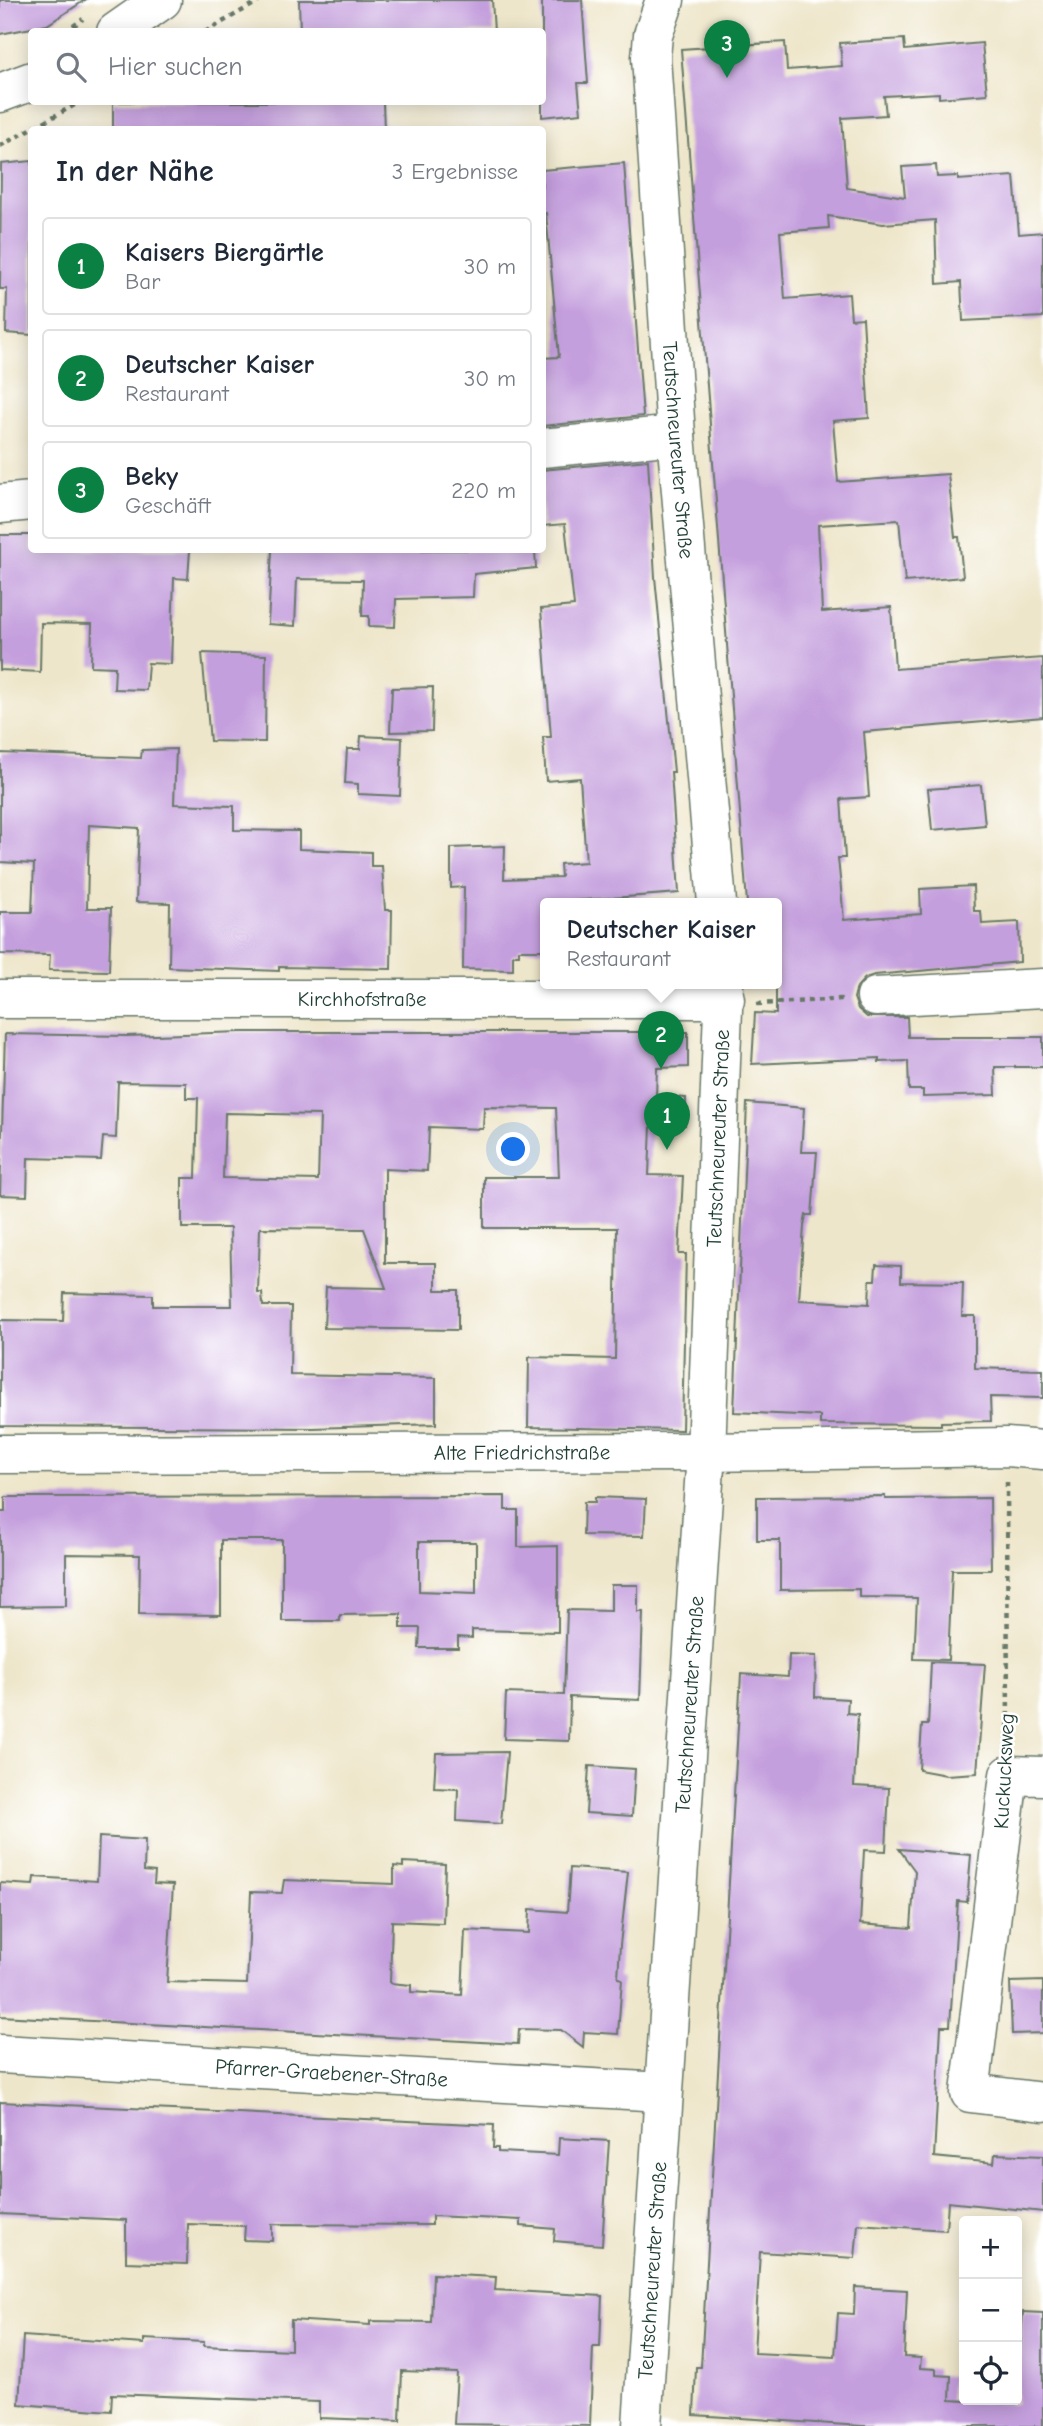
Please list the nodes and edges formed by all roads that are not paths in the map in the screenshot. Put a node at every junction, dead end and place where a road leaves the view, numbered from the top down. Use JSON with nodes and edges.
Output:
{"nodes":[{"id":1,"x":162,"y":0,"type":"edge"},
{"id":2,"x":666,"y":0,"type":"edge"},
{"id":3,"x":122,"y":28,"type":"edge"},
{"id":4,"x":28,"y":82,"type":"edge"},
{"id":5,"x":0,"y":93,"type":"edge"},
{"id":6,"x":676,"y":435,"type":"junction"},
{"id":7,"x":546,"y":448,"type":"edge"},
{"id":8,"x":28,"y":501,"type":"edge"},
{"id":9,"x":0,"y":504,"type":"edge"},
{"id":10,"x":717,"y":898,"type":"edge"},
{"id":11,"x":1043,"y":988,"type":"edge"},
{"id":12,"x":724,"y":991,"type":"edge"},
{"id":13,"x":876,"y":997,"type":"road end"},
{"id":14,"x":0,"y":999,"type":"edge"},
{"id":15,"x":1025,"y":1449,"type":"edge"},
{"id":16,"x":706,"y":1452,"type":"junction"},
{"id":17,"x":0,"y":1454,"type":"edge"},
{"id":18,"x":1026,"y":1775,"type":"edge"},
{"id":19,"x":0,"y":2054,"type":"edge"},
{"id":20,"x":663,"y":2092,"type":"junction"},
{"id":21,"x":1043,"y":2102,"type":"edge"},
{"id":22,"x":642,"y":2426,"type":"edge"}],
"edges":[{"from":1,"to":3,"type":"street"},
{"from":2,"to":6,"type":"street","name":"Teutschneureuter Straße"},
{"from":4,"to":5,"type":"street"},
{"from":6,"to":7,"type":"street"},
{"from":6,"to":10,"type":"street","name":"Teutschneureuter Straße"},
{"from":8,"to":9,"type":"street"},
{"from":11,"to":13,"type":"street"},
{"from":12,"to":14,"type":"street","name":"Kirchhofstraße"},
{"from":12,"to":16,"type":"street","name":"Teutschneureuter Straße"},
{"from":15,"to":16,"type":"street","name":"Alte Friedrichstraße"},
{"from":16,"to":17,"type":"street","name":"Alte Friedrichstraße"},
{"from":16,"to":20,"type":"street","name":"Teutschneureuter Straße"},
{"from":18,"to":21,"type":"street","name":"Kuckucksweg"},
{"from":19,"to":20,"type":"street","name":"Pfarrer-Graebener-Straße"},
{"from":20,"to":22,"type":"street","name":"Teutschneureuter Straße"}]}
